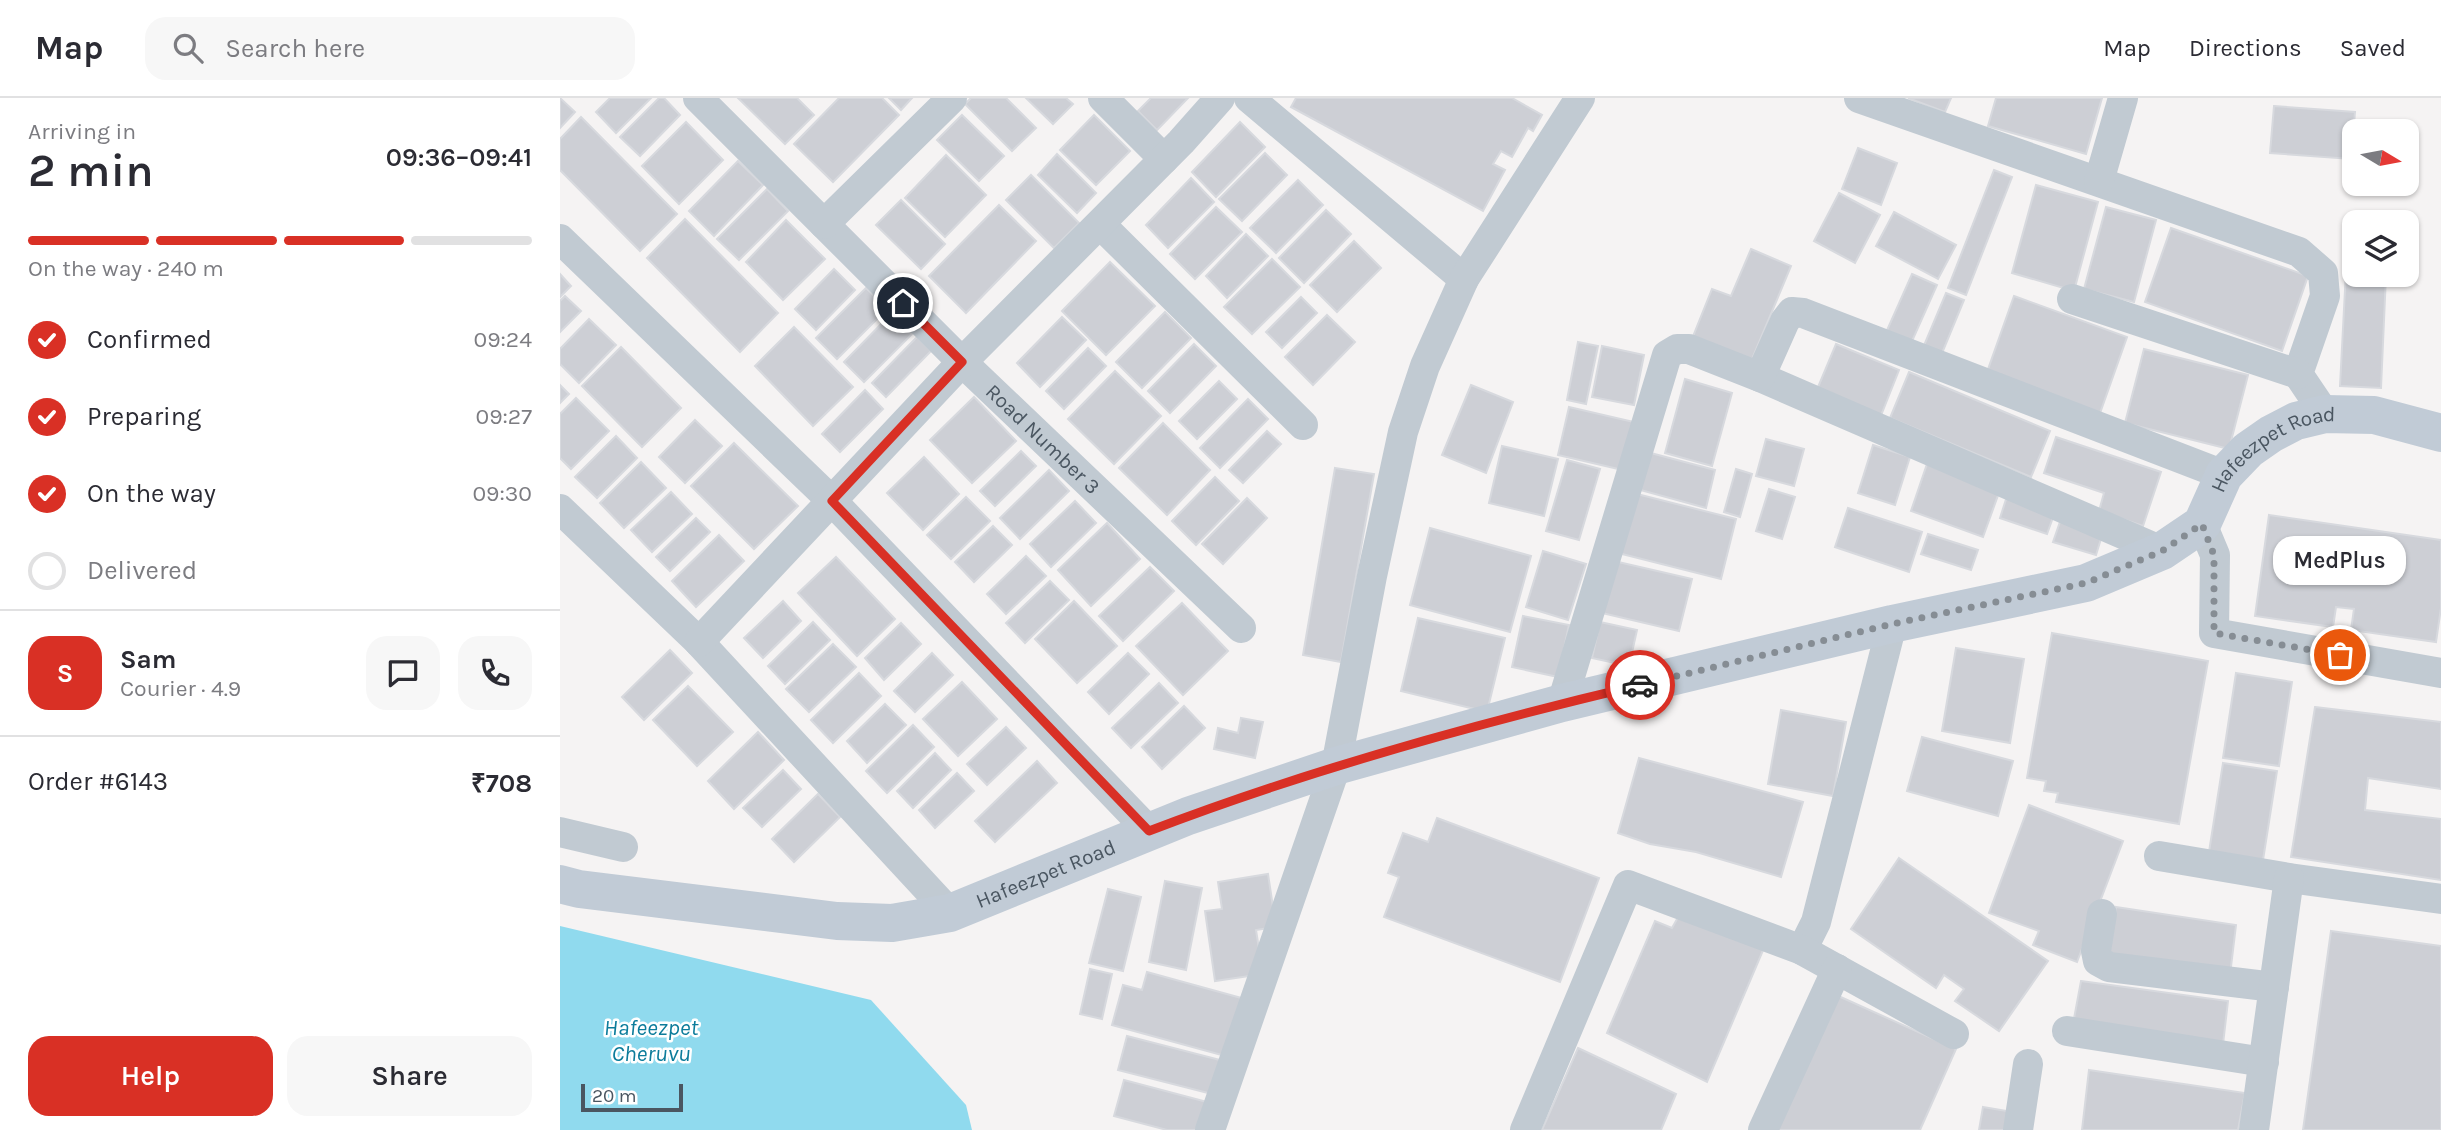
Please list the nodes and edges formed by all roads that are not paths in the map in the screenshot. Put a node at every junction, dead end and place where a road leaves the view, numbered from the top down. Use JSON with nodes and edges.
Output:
{"nodes":[{"id":1,"x":698,"y":98,"type":"edge"},
{"id":2,"x":952,"y":98,"type":"edge"},
{"id":3,"x":1103,"y":98,"type":"edge"},
{"id":4,"x":1220,"y":98,"type":"edge"},
{"id":5,"x":1250,"y":98,"type":"edge"},
{"id":6,"x":1580,"y":98,"type":"edge"},
{"id":7,"x":1859,"y":98,"type":"edge"},
{"id":8,"x":2123,"y":98,"type":"edge"},
{"id":9,"x":1164,"y":159,"type":"junction"},
{"id":10,"x":2099,"y":181,"type":"junction"},
{"id":11,"x":824,"y":224,"type":"junction"},
{"id":12,"x":1100,"y":224,"type":"junction"},
{"id":13,"x":560,"y":239,"type":"edge"},
{"id":14,"x":1464,"y":279,"type":"junction"},
{"id":15,"x":2072,"y":299,"type":"dead end"},
{"id":16,"x":962,"y":362,"type":"junction"},
{"id":17,"x":2298,"y":374,"type":"junction"},
{"id":18,"x":1760,"y":377,"type":"junction"},
{"id":19,"x":2325,"y":414,"type":"junction"},
{"id":20,"x":1303,"y":425,"type":"dead end"},
{"id":21,"x":2441,"y":433,"type":"edge"},
{"id":22,"x":2224,"y":475,"type":"junction"},
{"id":23,"x":832,"y":501,"type":"junction"},
{"id":24,"x":560,"y":509,"type":"edge"},
{"id":25,"x":2202,"y":524,"type":"junction"},
{"id":26,"x":2162,"y":551,"type":"junction"},
{"id":27,"x":1892,"y":624,"type":"junction"},
{"id":28,"x":1241,"y":628,"type":"dead end"},
{"id":29,"x":699,"y":642,"type":"junction"},
{"id":30,"x":2441,"y":673,"type":"edge"},
{"id":31,"x":1562,"y":703,"type":"junction"},
{"id":32,"x":1336,"y":766,"type":"junction"},
{"id":33,"x":1149,"y":831,"type":"junction"},
{"id":34,"x":560,"y":832,"type":"edge"},
{"id":35,"x":623,"y":847,"type":"dead end"},
{"id":36,"x":2159,"y":856,"type":"dead end"},
{"id":37,"x":2289,"y":878,"type":"junction"},
{"id":38,"x":560,"y":884,"type":"edge"},
{"id":39,"x":2441,"y":899,"type":"edge"},
{"id":40,"x":950,"y":913,"type":"junction"},
{"id":41,"x":2102,"y":914,"type":"dead end"},
{"id":42,"x":1802,"y":950,"type":"junction"},
{"id":43,"x":1837,"y":969,"type":"junction"},
{"id":44,"x":2274,"y":987,"type":"junction"},
{"id":45,"x":2067,"y":1031,"type":"dead end"},
{"id":46,"x":1954,"y":1034,"type":"dead end"},
{"id":47,"x":2264,"y":1062,"type":"junction"},
{"id":48,"x":2028,"y":1064,"type":"dead end"},
{"id":49,"x":1210,"y":1130,"type":"edge"},
{"id":50,"x":1525,"y":1130,"type":"edge"},
{"id":51,"x":1763,"y":1130,"type":"edge"},
{"id":52,"x":2018,"y":1130,"type":"edge"},
{"id":53,"x":2254,"y":1130,"type":"edge"}],
"edges":[{"from":1,"to":11,"type":"street","name":"Road Number 3"},
{"from":2,"to":11,"type":"street"},
{"from":3,"to":9,"type":"street"},
{"from":4,"to":9,"type":"street"},
{"from":5,"to":14,"type":"street"},
{"from":6,"to":14,"type":"street"},
{"from":7,"to":10,"type":"street"},
{"from":8,"to":10,"type":"street"},
{"from":9,"to":12,"type":"street"},
{"from":10,"to":17,"type":"street"},
{"from":11,"to":16,"type":"street","name":"Road Number 3"},
{"from":12,"to":16,"type":"street"},
{"from":12,"to":20,"type":"street"},
{"from":13,"to":23,"type":"street"},
{"from":14,"to":32,"type":"street"},
{"from":15,"to":17,"type":"street"},
{"from":16,"to":23,"type":"street"},
{"from":16,"to":28,"type":"street","name":"Road Number 3"},
{"from":17,"to":19,"type":"street"},
{"from":18,"to":22,"type":"street"},
{"from":18,"to":26,"type":"street"},
{"from":18,"to":31,"type":"street"},
{"from":19,"to":21,"type":"street","name":"Hafeezpet Road"},
{"from":19,"to":22,"type":"street","name":"Hafeezpet Road"},
{"from":22,"to":25,"type":"street","name":"Hafeezpet Road"},
{"from":23,"to":29,"type":"street"},
{"from":23,"to":33,"type":"street"},
{"from":24,"to":29,"type":"street"},
{"from":25,"to":26,"type":"street","name":"Hafeezpet Road"},
{"from":25,"to":30,"type":"street"},
{"from":26,"to":27,"type":"street","name":"Hafeezpet Road"},
{"from":27,"to":31,"type":"street","name":"Hafeezpet Road"},
{"from":27,"to":42,"type":"street"},
{"from":29,"to":40,"type":"street"},
{"from":31,"to":32,"type":"street","name":"Hafeezpet Road"},
{"from":32,"to":33,"type":"street","name":"Hafeezpet Road"},
{"from":32,"to":49,"type":"street"},
{"from":33,"to":40,"type":"street","name":"Hafeezpet Road"},
{"from":34,"to":35,"type":"street"},
{"from":36,"to":37,"type":"street"},
{"from":37,"to":39,"type":"street"},
{"from":37,"to":44,"type":"street"},
{"from":38,"to":40,"type":"street","name":"Hafeezpet Road"},
{"from":41,"to":44,"type":"street"},
{"from":42,"to":43,"type":"street"},
{"from":42,"to":50,"type":"street"},
{"from":43,"to":46,"type":"street"},
{"from":43,"to":51,"type":"street"},
{"from":44,"to":47,"type":"street"},
{"from":45,"to":47,"type":"street"},
{"from":47,"to":53,"type":"street"},
{"from":48,"to":52,"type":"street"}]}
